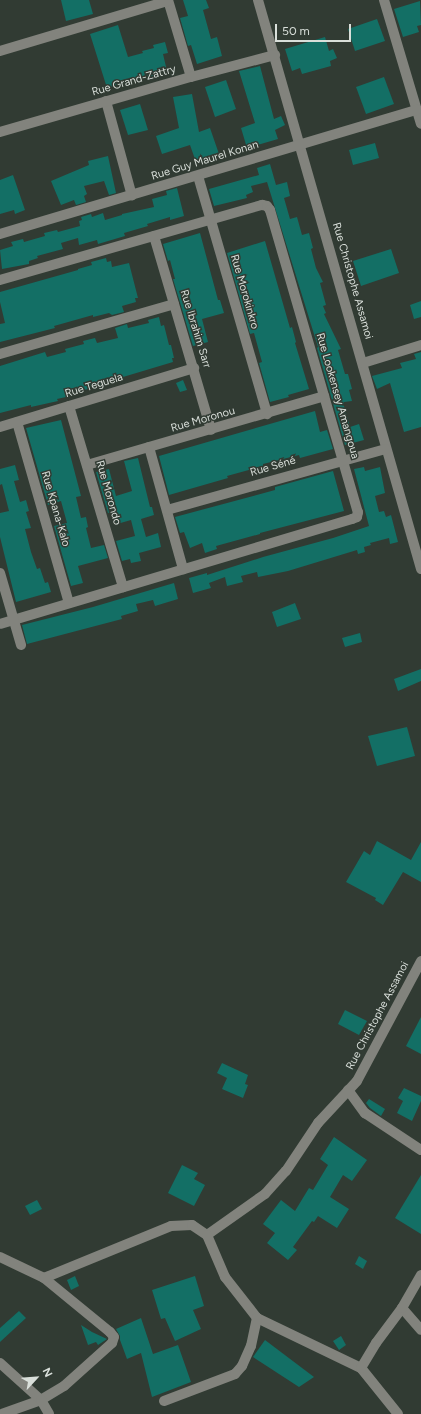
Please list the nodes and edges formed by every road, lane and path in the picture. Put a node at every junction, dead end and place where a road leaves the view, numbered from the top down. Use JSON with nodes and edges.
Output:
{"nodes":[{"id":1,"x":168,"y":0,"type":"edge"},
{"id":2,"x":258,"y":0,"type":"edge"},
{"id":3,"x":384,"y":0,"type":"edge"},
{"id":4,"x":0,"y":51,"type":"edge"},
{"id":5,"x":274,"y":55,"type":"junction"},
{"id":6,"x":191,"y":77,"type":"junction"},
{"id":7,"x":106,"y":101,"type":"junction"},
{"id":8,"x":417,"y":110,"type":"junction"},
{"id":9,"x":421,"y":124,"type":"edge"},
{"id":10,"x":0,"y":132,"type":"edge"},
{"id":11,"x":301,"y":144,"type":"junction"},
{"id":12,"x":198,"y":176,"type":"junction"},
{"id":13,"x":132,"y":196,"type":"junction"},
{"id":14,"x":210,"y":220,"type":"junction"},
{"id":15,"x":0,"y":234,"type":"edge"},
{"id":16,"x":154,"y":236,"type":"junction"},
{"id":17,"x":0,"y":280,"type":"edge"},
{"id":18,"x":174,"y":304,"type":"junction"},
{"id":19,"x":421,"y":345,"type":"edge"},
{"id":20,"x":0,"y":354,"type":"edge"},
{"id":21,"x":362,"y":363,"type":"junction"},
{"id":22,"x":194,"y":368,"type":"junction"},
{"id":23,"x":324,"y":396,"type":"junction"},
{"id":24,"x":69,"y":406,"type":"junction"},
{"id":25,"x":267,"y":414,"type":"junction"},
{"id":26,"x":17,"y":422,"type":"junction"},
{"id":27,"x":0,"y":427,"type":"edge"},
{"id":28,"x":211,"y":430,"type":"junction"},
{"id":29,"x":149,"y":447,"type":"junction"},
{"id":30,"x":386,"y":449,"type":"junction"},
{"id":31,"x":343,"y":460,"type":"junction"},
{"id":32,"x":88,"y":465,"type":"junction"},
{"id":33,"x":167,"y":510,"type":"junction"},
{"id":34,"x":416,"y":539,"type":"edge"},
{"id":35,"x":183,"y":569,"type":"junction"},
{"id":36,"x":421,"y":569,"type":"edge"},
{"id":37,"x":0,"y":573,"type":"edge"},
{"id":38,"x":123,"y":587,"type":"junction"},
{"id":39,"x":69,"y":603,"type":"junction"},
{"id":40,"x":14,"y":619,"type":"junction"},
{"id":41,"x":0,"y":624,"type":"edge"},
{"id":42,"x":21,"y":645,"type":"dead end"},
{"id":43,"x":421,"y":961,"type":"edge"},
{"id":44,"x":348,"y":1090,"type":"junction"},
{"id":45,"x":421,"y":1150,"type":"edge"},
{"id":46,"x":207,"y":1235,"type":"junction"},
{"id":47,"x":0,"y":1257,"type":"edge"},
{"id":48,"x":421,"y":1275,"type":"edge"},
{"id":49,"x":44,"y":1278,"type":"junction"},
{"id":50,"x":402,"y":1308,"type":"junction"},
{"id":51,"x":257,"y":1318,"type":"junction"},
{"id":52,"x":421,"y":1330,"type":"edge"},
{"id":53,"x":0,"y":1363,"type":"edge"},
{"id":54,"x":361,"y":1368,"type":"junction"},
{"id":55,"x":41,"y":1400,"type":"junction"},
{"id":56,"x":164,"y":1401,"type":"dead end"},
{"id":57,"x":2,"y":1414,"type":"edge"},
{"id":58,"x":49,"y":1414,"type":"edge"},
{"id":59,"x":398,"y":1414,"type":"edge"}],
"edges":[{"from":1,"to":4,"type":"street"},
{"from":1,"to":6,"type":"street"},
{"from":2,"to":5,"type":"street","name":"Rue Christophe Assamoi"},
{"from":3,"to":8,"type":"street"},
{"from":5,"to":6,"type":"street","name":"Rue Grand-Zattry"},
{"from":5,"to":11,"type":"street","name":"Rue Christophe Assamoi"},
{"from":6,"to":7,"type":"street","name":"Rue Grand-Zattry"},
{"from":7,"to":10,"type":"street","name":"Rue Grand-Zattry"},
{"from":7,"to":13,"type":"street"},
{"from":8,"to":9,"type":"street"},
{"from":8,"to":11,"type":"street","name":"Rue Guy Maurel Konan"},
{"from":11,"to":12,"type":"street","name":"Rue Guy Maurel Konan"},
{"from":11,"to":21,"type":"street","name":"Rue Christophe Assamoi"},
{"from":12,"to":13,"type":"street","name":"Rue Guy Maurel Konan"},
{"from":12,"to":14,"type":"street","name":"Rue Morokinkro"},
{"from":13,"to":15,"type":"street","name":"Rue Guy Maurel Konan"},
{"from":14,"to":16,"type":"street","name":"Rue Lookensey Amangoua"},
{"from":14,"to":23,"type":"street","name":"Rue Lookensey Amangoua"},
{"from":14,"to":25,"type":"street","name":"Rue Morokinkro"},
{"from":16,"to":17,"type":"street","name":"Rue Lookensey Amangoua"},
{"from":16,"to":18,"type":"street","name":"Rue Ibrahim Sarr"},
{"from":18,"to":20,"type":"street"},
{"from":18,"to":22,"type":"street","name":"Rue Ibrahim Sarr"},
{"from":19,"to":21,"type":"street"},
{"from":21,"to":30,"type":"street","name":"Rue Christophe Assamoi"},
{"from":22,"to":24,"type":"street","name":"Rue Teguela"},
{"from":22,"to":28,"type":"street","name":"Rue Ibrahim Sarr"},
{"from":23,"to":25,"type":"street","name":"Rue Moronou"},
{"from":23,"to":31,"type":"street","name":"Rue Lookensey Amangoua"},
{"from":24,"to":26,"type":"street","name":"Rue Teguela"},
{"from":24,"to":32,"type":"street","name":"Rue Morondo"},
{"from":25,"to":28,"type":"street","name":"Rue Moronou"},
{"from":26,"to":27,"type":"street","name":"Rue Teguela"},
{"from":26,"to":39,"type":"street","name":"Rue Kpana-Kalo"},
{"from":28,"to":29,"type":"street","name":"Rue Moronou"},
{"from":29,"to":32,"type":"street","name":"Rue Moronou"},
{"from":29,"to":33,"type":"street"},
{"from":30,"to":31,"type":"street","name":"Rue Séné"},
{"from":30,"to":34,"type":"street","name":"Rue Christophe Assamoi"},
{"from":31,"to":33,"type":"street","name":"Rue Séné"},
{"from":31,"to":35,"type":"street","name":"Rue Lookensey Amangoua"},
{"from":32,"to":38,"type":"street","name":"Rue Morondo"},
{"from":33,"to":35,"type":"street"},
{"from":34,"to":36,"type":"street","name":"Rue Christophe Assamoi"},
{"from":35,"to":38,"type":"street","name":"Rue Lookensey Amangoua"},
{"from":37,"to":40,"type":"street"},
{"from":38,"to":39,"type":"street","name":"Rue Lookensey Amangoua"},
{"from":39,"to":40,"type":"street","name":"Rue Lookensey Amangoua"},
{"from":40,"to":41,"type":"street","name":"Rue Lookensey Amangoua"},
{"from":40,"to":42,"type":"street"},
{"from":43,"to":44,"type":"street","name":"Rue Christophe Assamoi"},
{"from":44,"to":45,"type":"street"},
{"from":44,"to":46,"type":"street","name":"Rue Christophe Assamoi"},
{"from":46,"to":49,"type":"street"},
{"from":46,"to":51,"type":"street"},
{"from":47,"to":49,"type":"street"},
{"from":48,"to":50,"type":"street"},
{"from":49,"to":55,"type":"street"},
{"from":50,"to":52,"type":"street"},
{"from":50,"to":54,"type":"street"},
{"from":51,"to":54,"type":"street"},
{"from":51,"to":56,"type":"street"},
{"from":53,"to":55,"type":"street"},
{"from":54,"to":59,"type":"street"},
{"from":55,"to":57,"type":"street"},
{"from":55,"to":58,"type":"street"}]}
